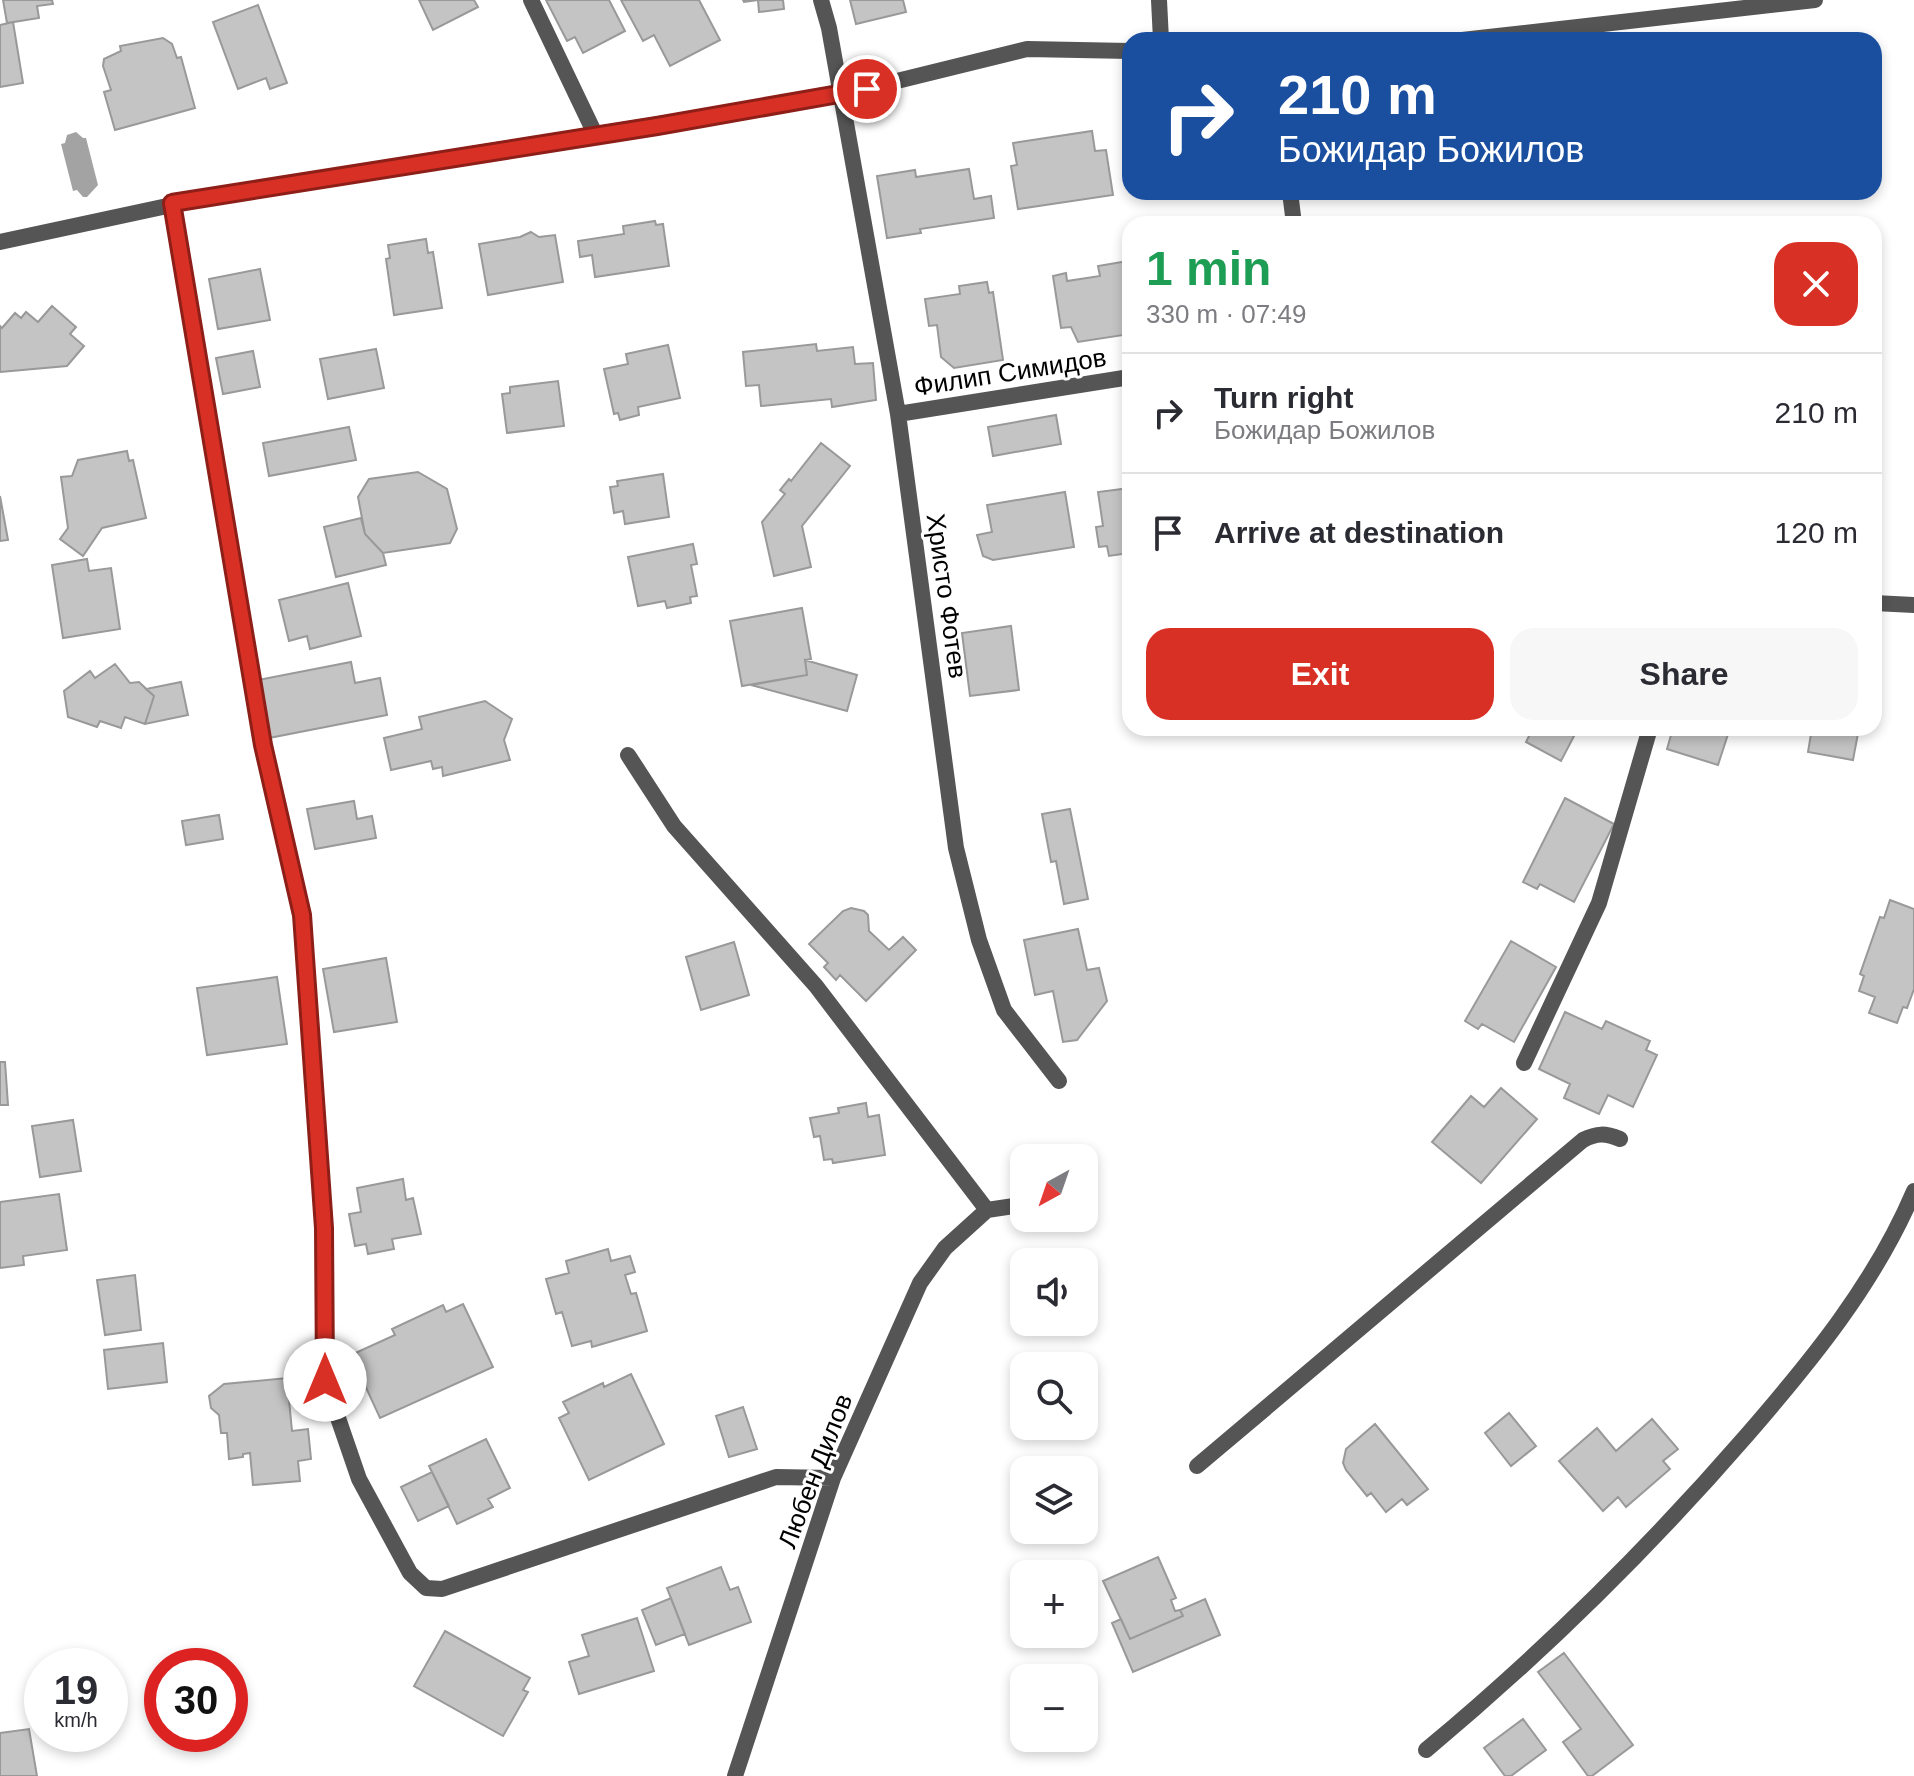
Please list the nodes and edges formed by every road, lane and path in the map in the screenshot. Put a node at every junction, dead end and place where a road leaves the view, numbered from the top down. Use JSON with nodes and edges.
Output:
{"nodes":[{"id":1,"x":531,"y":0,"type":"edge"},
{"id":2,"x":821,"y":0,"type":"edge"},
{"id":3,"x":1159,"y":0,"type":"edge"},
{"id":4,"x":1815,"y":0,"type":"edge"},
{"id":5,"x":1161,"y":32,"type":"edge"},
{"id":6,"x":1533,"y":32,"type":"edge"},
{"id":7,"x":1122,"y":51,"type":"edge"},
{"id":8,"x":840,"y":95,"type":"junction"},
{"id":9,"x":596,"y":136,"type":"junction"},
{"id":10,"x":172,"y":203,"type":"junction"},
{"id":11,"x":0,"y":242,"type":"edge"},
{"id":12,"x":1122,"y":378,"type":"edge"},
{"id":13,"x":898,"y":414,"type":"junction"},
{"id":14,"x":1882,"y":603,"type":"edge"},
{"id":15,"x":1914,"y":605,"type":"edge"},
{"id":16,"x":1648,"y":736,"type":"edge"},
{"id":17,"x":628,"y":755,"type":"dead end"},
{"id":18,"x":1524,"y":1063,"type":"dead end"},
{"id":19,"x":1059,"y":1081,"type":"dead end"},
{"id":20,"x":1620,"y":1139,"type":"dead end"},
{"id":21,"x":1914,"y":1191,"type":"edge"},
{"id":22,"x":1010,"y":1207,"type":"edge"},
{"id":23,"x":987,"y":1210,"type":"junction"},
{"id":24,"x":1197,"y":1466,"type":"dead end"},
{"id":25,"x":833,"y":1478,"type":"junction"},
{"id":26,"x":1426,"y":1750,"type":"dead end"},
{"id":27,"x":735,"y":1776,"type":"edge"}],
"edges":[{"from":1,"to":9,"type":"street"},
{"from":2,"to":8,"type":"street","name":"Христо Фотев"},
{"from":3,"to":5,"type":"street"},
{"from":4,"to":6,"type":"street"},
{"from":7,"to":8,"type":"street"},
{"from":8,"to":9,"type":"street"},
{"from":8,"to":13,"type":"street","name":"Христо Фотев"},
{"from":9,"to":10,"type":"street"},
{"from":10,"to":11,"type":"street"},
{"from":10,"to":25,"type":"street"},
{"from":12,"to":13,"type":"street","name":"Филип Симидов"},
{"from":13,"to":19,"type":"street","name":"Христо Фотев"},
{"from":14,"to":15,"type":"street"},
{"from":16,"to":18,"type":"street"},
{"from":17,"to":23,"type":"street"},
{"from":20,"to":24,"type":"street"},
{"from":21,"to":26,"type":"street"},
{"from":22,"to":23,"type":"street"},
{"from":23,"to":25,"type":"street","name":"Любен Дилов"},
{"from":25,"to":27,"type":"street","name":"Любен Дилов"}]}
